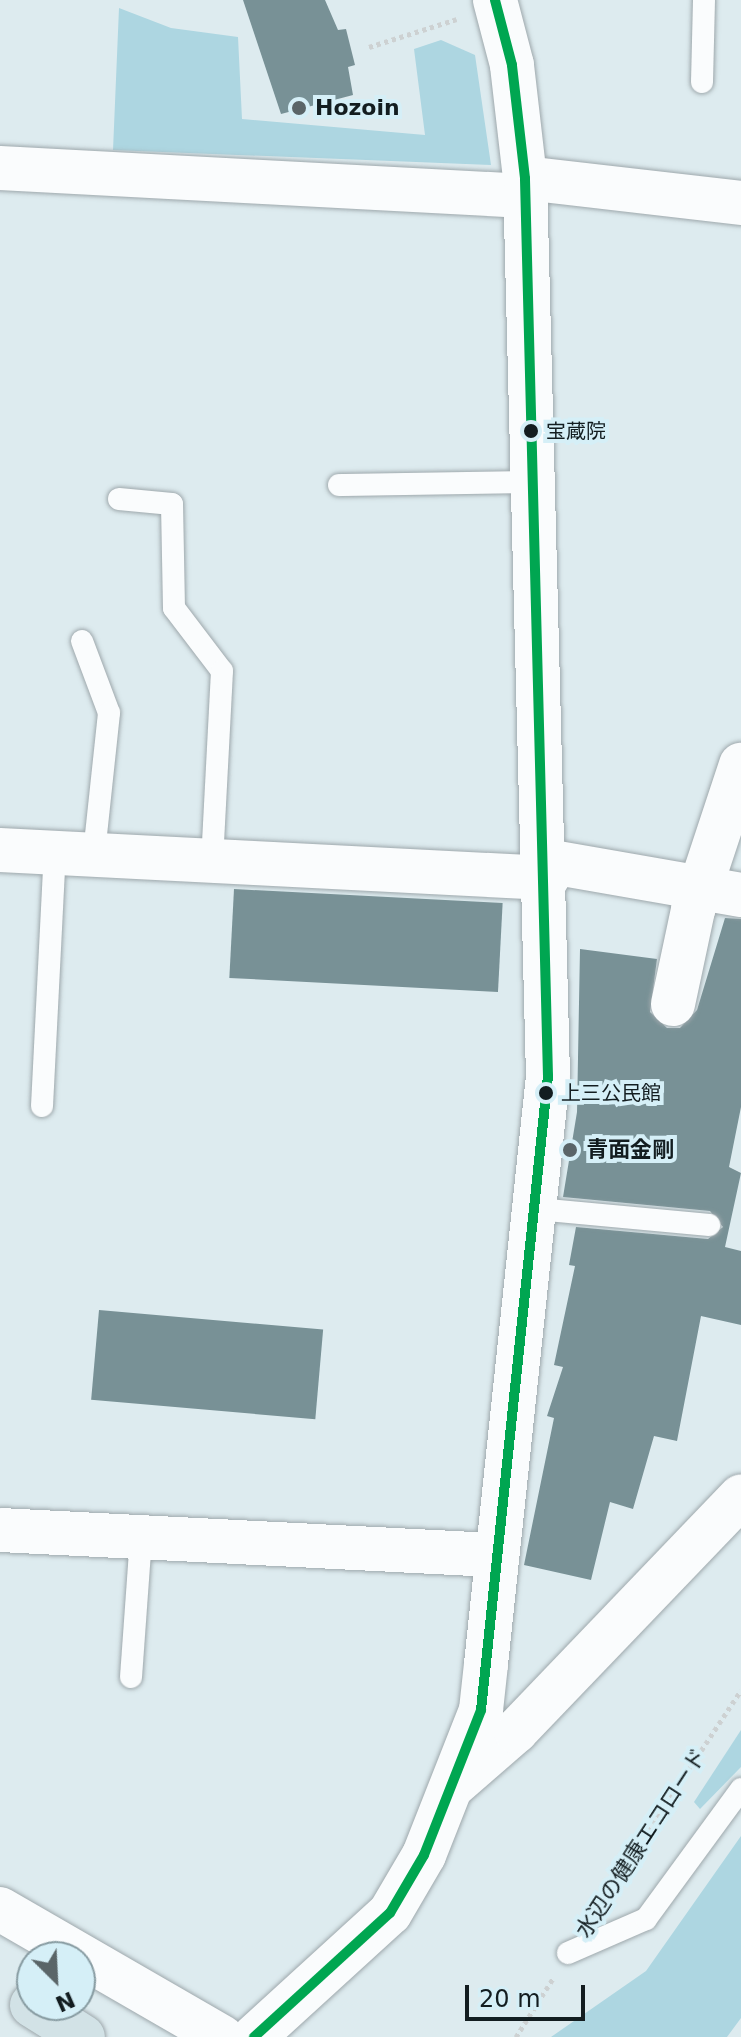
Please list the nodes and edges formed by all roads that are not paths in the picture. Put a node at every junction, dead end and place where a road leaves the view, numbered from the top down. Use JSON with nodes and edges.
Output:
{"nodes":[{"id":1,"x":704,"y":0,"type":"edge"},
{"id":2,"x":496,"y":4,"type":"edge"},
{"id":3,"x":702,"y":82,"type":"dead end"},
{"id":4,"x":0,"y":168,"type":"edge"},
{"id":5,"x":525,"y":187,"type":"junction"},
{"id":6,"x":741,"y":203,"type":"edge"},
{"id":7,"x":533,"y":482,"type":"junction"},
{"id":8,"x":339,"y":485,"type":"dead end"},
{"id":9,"x":119,"y":499,"type":"dead end"},
{"id":10,"x":82,"y":641,"type":"dead end"},
{"id":11,"x":741,"y":765,"type":"edge"},
{"id":12,"x":0,"y":850,"type":"edge"},
{"id":13,"x":74,"y":853,"type":"junction"},
{"id":14,"x":212,"y":862,"type":"junction"},
{"id":15,"x":547,"y":870,"type":"junction"},
{"id":16,"x":721,"y":890,"type":"edge"},
{"id":17,"x":673,"y":1004,"type":"dead end"},
{"id":18,"x":42,"y":1106,"type":"dead end"},
{"id":19,"x":537,"y":1209,"type":"junction"},
{"id":20,"x":709,"y":1225,"type":"dead end"},
{"id":21,"x":741,"y":1496,"type":"edge"},
{"id":22,"x":0,"y":1530,"type":"edge"},
{"id":23,"x":141,"y":1538,"type":"junction"},
{"id":24,"x":497,"y":1555,"type":"junction"},
{"id":25,"x":131,"y":1677,"type":"dead end"},
{"id":26,"x":450,"y":1788,"type":"junction"},
{"id":27,"x":741,"y":1789,"type":"edge"},
{"id":28,"x":0,"y":1909,"type":"edge"},
{"id":29,"x":568,"y":1953,"type":"road end"},
{"id":30,"x":58,"y":2021,"type":"edge"},
{"id":31,"x":83,"y":2037,"type":"edge"},
{"id":32,"x":222,"y":2037,"type":"edge"},
{"id":33,"x":254,"y":2037,"type":"edge"}],
"edges":[{"from":1,"to":3,"type":"lane"},
{"from":2,"to":5,"type":"street"},
{"from":4,"to":5,"type":"street"},
{"from":5,"to":6,"type":"street"},
{"from":5,"to":7,"type":"street"},
{"from":7,"to":8,"type":"lane"},
{"from":7,"to":15,"type":"street"},
{"from":9,"to":14,"type":"lane"},
{"from":10,"to":13,"type":"lane"},
{"from":11,"to":16,"type":"street"},
{"from":12,"to":13,"type":"street"},
{"from":13,"to":14,"type":"street"},
{"from":13,"to":18,"type":"lane"},
{"from":14,"to":15,"type":"street"},
{"from":15,"to":16,"type":"street"},
{"from":15,"to":19,"type":"street"},
{"from":16,"to":17,"type":"street"},
{"from":19,"to":20,"type":"lane"},
{"from":19,"to":24,"type":"street"},
{"from":21,"to":26,"type":"street"},
{"from":22,"to":23,"type":"street"},
{"from":23,"to":24,"type":"street"},
{"from":23,"to":25,"type":"lane"},
{"from":24,"to":26,"type":"street"},
{"from":26,"to":33,"type":"street"},
{"from":27,"to":29,"type":"lane"},
{"from":28,"to":32,"type":"street"},
{"from":30,"to":31,"type":"highway"}]}
